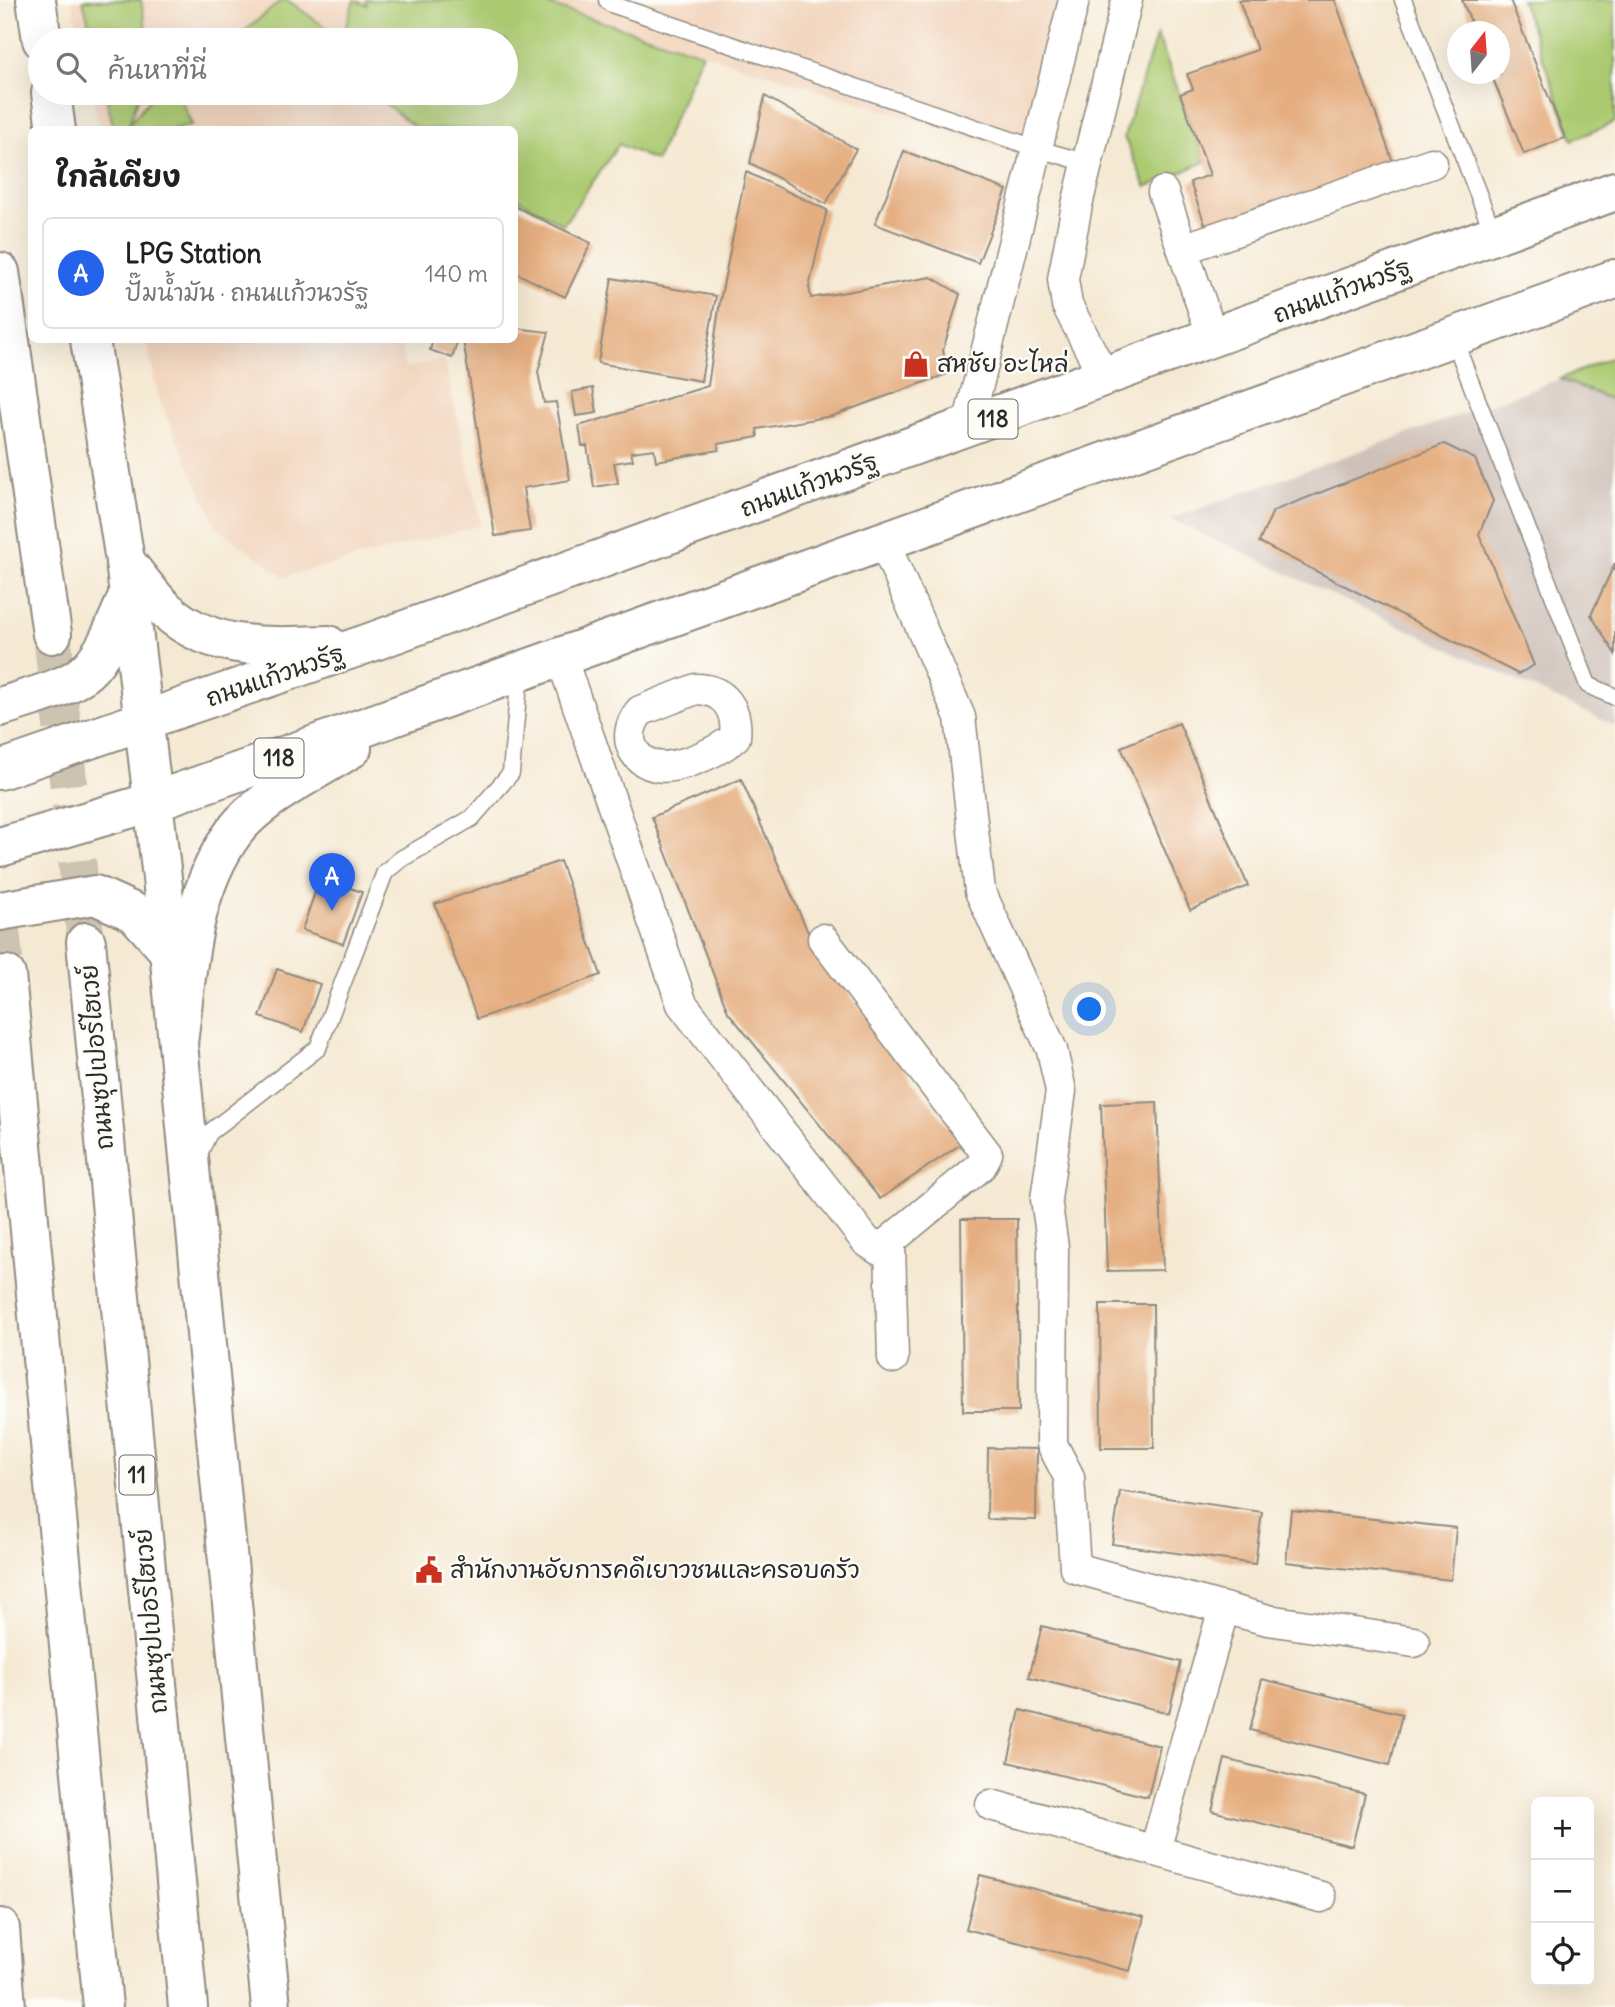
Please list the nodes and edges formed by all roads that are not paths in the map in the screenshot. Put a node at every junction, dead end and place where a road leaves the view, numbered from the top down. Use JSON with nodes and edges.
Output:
{"nodes":[{"id":1,"x":36,"y":0,"type":"edge"},
{"id":2,"x":1074,"y":0,"type":"edge"},
{"id":3,"x":1127,"y":0,"type":"edge"},
{"id":4,"x":1403,"y":0,"type":"edge"},
{"id":5,"x":606,"y":1,"type":"edge"},
{"id":6,"x":40,"y":28,"type":"edge"},
{"id":7,"x":53,"y":105,"type":"edge"},
{"id":8,"x":55,"y":126,"type":"edge"},
{"id":9,"x":1038,"y":149,"type":"junction"},
{"id":10,"x":1088,"y":163,"type":"junction"},
{"id":11,"x":1432,"y":163,"type":"dead end"},
{"id":12,"x":1615,"y":191,"type":"edge"},
{"id":13,"x":1163,"y":192,"type":"dead end"},
{"id":14,"x":1494,"y":236,"type":"junction"},
{"id":15,"x":1183,"y":249,"type":"junction"},
{"id":16,"x":0,"y":272,"type":"edge"},
{"id":17,"x":1615,"y":279,"type":"edge"},
{"id":18,"x":1452,"y":337,"type":"junction"},
{"id":19,"x":1213,"y":338,"type":"junction"},
{"id":20,"x":90,"y":343,"type":"edge"},
{"id":21,"x":1105,"y":378,"type":"junction"},
{"id":22,"x":967,"y":429,"type":"junction"},
{"id":23,"x":884,"y":542,"type":"junction"},
{"id":24,"x":126,"y":578,"type":"junction"},
{"id":25,"x":52,"y":634,"type":"tunnel mouth"},
{"id":26,"x":369,"y":643,"type":"junction"},
{"id":27,"x":561,"y":657,"type":"junction"},
{"id":28,"x":520,"y":672,"type":"junction"},
{"id":29,"x":1615,"y":697,"type":"edge"},
{"id":30,"x":0,"y":707,"type":"edge"},
{"id":31,"x":407,"y":713,"type":"junction"},
{"id":32,"x":143,"y":722,"type":"junction"},
{"id":33,"x":628,"y":744,"type":"dead end"},
{"id":34,"x":596,"y":755,"type":"junction"},
{"id":35,"x":0,"y":770,"type":"edge"},
{"id":36,"x":152,"y":802,"type":"junction"},
{"id":37,"x":0,"y":847,"type":"edge"},
{"id":38,"x":0,"y":911,"type":"edge"},
{"id":39,"x":823,"y":939,"type":"dead end"},
{"id":40,"x":86,"y":942,"type":"tunnel mouth"},
{"id":41,"x":168,"y":950,"type":"junction"},
{"id":42,"x":6,"y":975,"type":"dead end"},
{"id":43,"x":178,"y":1043,"type":"junction"},
{"id":44,"x":190,"y":1172,"type":"junction"},
{"id":45,"x":890,"y":1244,"type":"junction"},
{"id":46,"x":893,"y":1358,"type":"dead end"},
{"id":47,"x":1224,"y":1608,"type":"junction"},
{"id":48,"x":1415,"y":1642,"type":"dead end"},
{"id":49,"x":992,"y":1805,"type":"dead end"},
{"id":50,"x":1155,"y":1850,"type":"junction"},
{"id":51,"x":1321,"y":1897,"type":"dead end"},
{"id":52,"x":0,"y":1928,"type":"edge"},
{"id":53,"x":6,"y":2007,"type":"edge"},
{"id":54,"x":103,"y":2007,"type":"edge"},
{"id":55,"x":188,"y":2007,"type":"edge"},
{"id":56,"x":271,"y":2007,"type":"edge"}],
"edges":[{"from":1,"to":6,"type":"main road"},
{"from":2,"to":9,"type":"street"},
{"from":3,"to":10,"type":"street"},
{"from":4,"to":14,"type":"lane"},
{"from":5,"to":9,"type":"lane"},
{"from":7,"to":8,"type":"main road"},
{"from":9,"to":10,"type":"lane"},
{"from":9,"to":22,"type":"street"},
{"from":10,"to":21,"type":"street"},
{"from":11,"to":15,"type":"street"},
{"from":12,"to":14,"type":"main road","name":"ถนนแก้วนวรัฐ","number":"118"},
{"from":13,"to":15,"type":"street"},
{"from":14,"to":19,"type":"main road","name":"ถนนแก้วนวรัฐ","number":"118"},
{"from":15,"to":19,"type":"street"},
{"from":16,"to":25,"type":"main road"},
{"from":17,"to":18,"type":"main road","number":"118"},
{"from":18,"to":23,"type":"main road","number":"118"},
{"from":18,"to":29,"type":"lane"},
{"from":19,"to":21,"type":"main road","name":"ถนนแก้วนวรัฐ","number":"118"},
{"from":20,"to":24,"type":"main road"},
{"from":21,"to":22,"type":"main road","name":"ถนนแก้วนวรัฐ","number":"118"},
{"from":22,"to":26,"type":"main road","name":"ถนนแก้วนวรัฐ","number":"118"},
{"from":23,"to":27,"type":"main road","number":"118"},
{"from":23,"to":47,"type":"street"},
{"from":24,"to":26,"type":"main road"},
{"from":24,"to":30,"type":"main road"},
{"from":24,"to":32,"type":"main road"},
{"from":26,"to":32,"type":"main road","name":"ถนนแก้วนวรัฐ","number":"118"},
{"from":27,"to":28,"type":"main road","number":"118"},
{"from":27,"to":34,"type":"street"},
{"from":28,"to":31,"type":"main road","number":"118"},
{"from":28,"to":44,"type":"lane"},
{"from":31,"to":36,"type":"main road","number":"118"},
{"from":31,"to":43,"type":"main road"},
{"from":32,"to":35,"type":"main road","name":"ถนนแก้วนวรัฐ","number":"118"},
{"from":32,"to":36,"type":"main road"},
{"from":33,"to":34,"type":"street"},
{"from":34,"to":45,"type":"street"},
{"from":36,"to":37,"type":"main road","number":"118"},
{"from":36,"to":41,"type":"main road"},
{"from":38,"to":41,"type":"main road"},
{"from":39,"to":45,"type":"street"},
{"from":40,"to":55,"type":"main road","name":"ถนนซุปเปอร์ไฮเวย์","number":"11"},
{"from":41,"to":43,"type":"main road"},
{"from":42,"to":54,"type":"main road"},
{"from":43,"to":44,"type":"main road"},
{"from":44,"to":56,"type":"main road"},
{"from":45,"to":46,"type":"street"},
{"from":47,"to":48,"type":"street"},
{"from":47,"to":50,"type":"street"},
{"from":49,"to":50,"type":"street"},
{"from":50,"to":51,"type":"street"},
{"from":52,"to":53,"type":"main road"}]}
